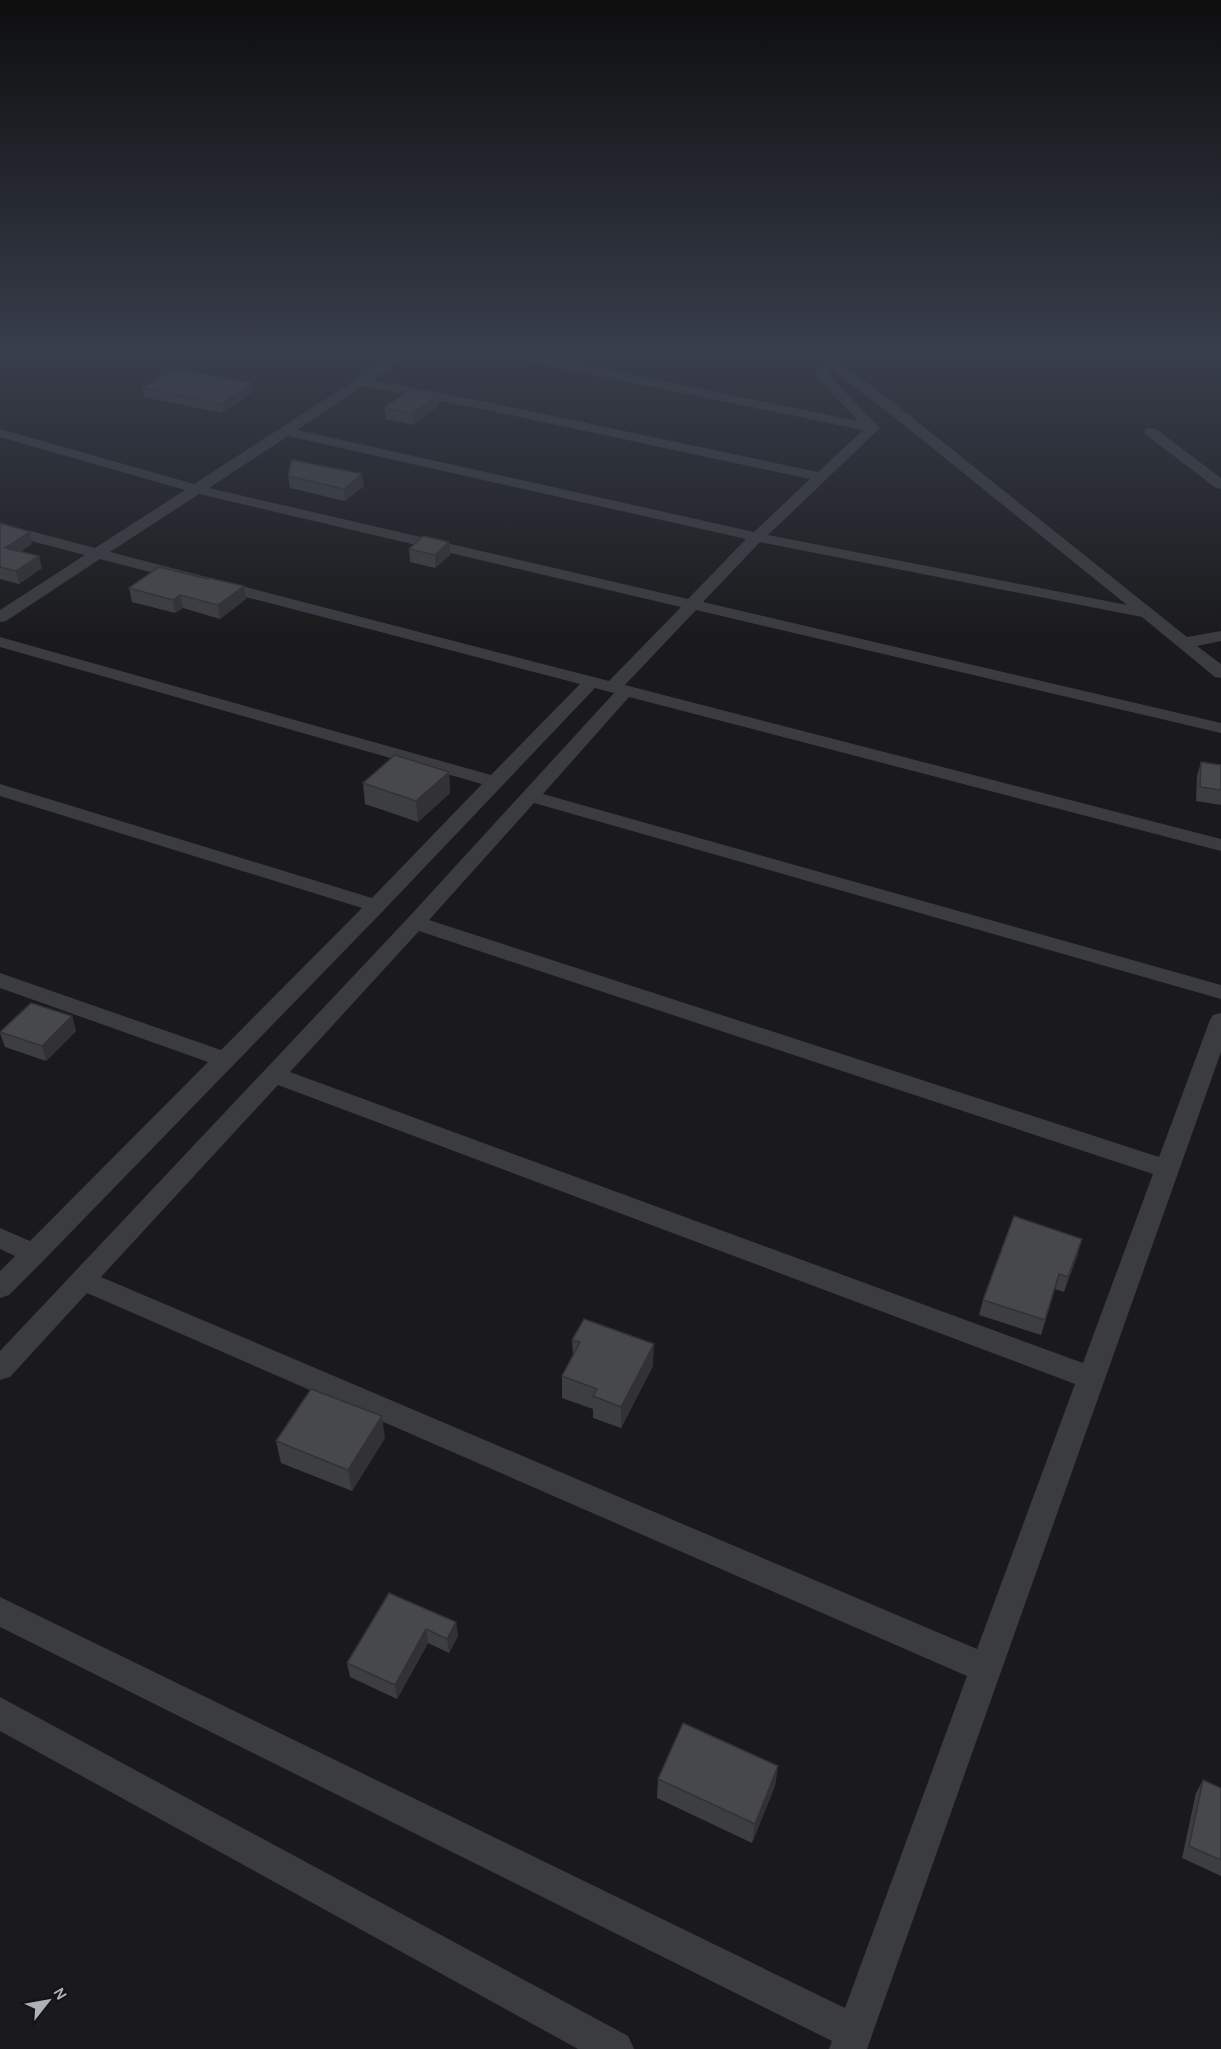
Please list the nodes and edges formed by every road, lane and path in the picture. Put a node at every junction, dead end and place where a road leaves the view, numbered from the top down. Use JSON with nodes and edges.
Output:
{"nodes":[{"id":1,"x":58,"y":450,"type":"edge"},
{"id":2,"x":256,"y":450,"type":"edge"},
{"id":3,"x":368,"y":450,"type":"edge"},
{"id":4,"x":692,"y":450,"type":"edge"},
{"id":5,"x":850,"y":450,"type":"edge"},
{"id":6,"x":942,"y":450,"type":"edge"},
{"id":7,"x":1174,"y":450,"type":"edge"},
{"id":8,"x":820,"y":477,"type":"junction"},
{"id":9,"x":1221,"y":485,"type":"edge"},
{"id":10,"x":196,"y":489,"type":"junction"},
{"id":11,"x":0,"y":528,"type":"edge"},
{"id":12,"x":757,"y":537,"type":"junction"},
{"id":13,"x":99,"y":553,"type":"junction"},
{"id":14,"x":693,"y":605,"type":"junction"},
{"id":15,"x":1146,"y":613,"type":"junction"},
{"id":16,"x":0,"y":617,"type":"edge"},
{"id":17,"x":1221,"y":636,"type":"edge"},
{"id":18,"x":0,"y":642,"type":"edge"},
{"id":19,"x":1184,"y":643,"type":"junction"},
{"id":20,"x":1221,"y":673,"type":"edge"},
{"id":21,"x":591,"y":682,"type":"junction"},
{"id":22,"x":619,"y":689,"type":"junction"},
{"id":23,"x":1221,"y":728,"type":"edge"},
{"id":24,"x":495,"y":782,"type":"junction"},
{"id":25,"x":0,"y":790,"type":"edge"},
{"id":26,"x":530,"y":796,"type":"junction"},
{"id":27,"x":1221,"y":845,"type":"edge"},
{"id":28,"x":376,"y":906,"type":"junction"},
{"id":29,"x":415,"y":923,"type":"junction"},
{"id":30,"x":0,"y":980,"type":"edge"},
{"id":31,"x":1221,"y":992,"type":"edge"},
{"id":32,"x":1221,"y":1020,"type":"edge"},
{"id":33,"x":225,"y":1059,"type":"junction"},
{"id":34,"x":273,"y":1076,"type":"junction"},
{"id":35,"x":1167,"y":1169,"type":"junction"},
{"id":36,"x":0,"y":1238,"type":"edge"},
{"id":37,"x":34,"y":1254,"type":"junction"},
{"id":38,"x":82,"y":1280,"type":"junction"},
{"id":39,"x":0,"y":1288,"type":"edge"},
{"id":40,"x":0,"y":1369,"type":"edge"},
{"id":41,"x":1091,"y":1378,"type":"junction"},
{"id":42,"x":0,"y":1611,"type":"edge"},
{"id":43,"x":986,"y":1668,"type":"junction"},
{"id":44,"x":0,"y":1713,"type":"edge"},
{"id":45,"x":851,"y":2041,"type":"edge"},
{"id":46,"x":615,"y":2049,"type":"edge"}],
"edges":[{"from":1,"to":10,"type":"street"},
{"from":2,"to":10,"type":"street"},
{"from":3,"to":12,"type":"street"},
{"from":4,"to":8,"type":"street"},
{"from":5,"to":8,"type":"street"},
{"from":6,"to":15,"type":"street"},
{"from":7,"to":9,"type":"street"},
{"from":8,"to":12,"type":"street"},
{"from":10,"to":13,"type":"street"},
{"from":10,"to":14,"type":"street"},
{"from":11,"to":13,"type":"street"},
{"from":12,"to":14,"type":"street"},
{"from":12,"to":15,"type":"street"},
{"from":13,"to":16,"type":"street"},
{"from":13,"to":21,"type":"street"},
{"from":14,"to":22,"type":"street"},
{"from":14,"to":23,"type":"street"},
{"from":15,"to":19,"type":"street"},
{"from":17,"to":19,"type":"street"},
{"from":18,"to":24,"type":"street"},
{"from":19,"to":20,"type":"street"},
{"from":21,"to":22,"type":"street"},
{"from":21,"to":24,"type":"street"},
{"from":22,"to":26,"type":"street"},
{"from":22,"to":27,"type":"street"},
{"from":24,"to":28,"type":"street"},
{"from":25,"to":28,"type":"street"},
{"from":26,"to":29,"type":"street"},
{"from":26,"to":31,"type":"street"},
{"from":28,"to":33,"type":"street"},
{"from":29,"to":34,"type":"street"},
{"from":29,"to":35,"type":"street"},
{"from":30,"to":33,"type":"street"},
{"from":32,"to":35,"type":"street"},
{"from":33,"to":37,"type":"street"},
{"from":34,"to":38,"type":"street"},
{"from":34,"to":41,"type":"street"},
{"from":35,"to":41,"type":"street"},
{"from":36,"to":37,"type":"street"},
{"from":37,"to":39,"type":"street"},
{"from":38,"to":40,"type":"street"},
{"from":38,"to":43,"type":"street"},
{"from":41,"to":43,"type":"street"},
{"from":42,"to":45,"type":"street"},
{"from":43,"to":45,"type":"street"},
{"from":44,"to":46,"type":"street"}]}
